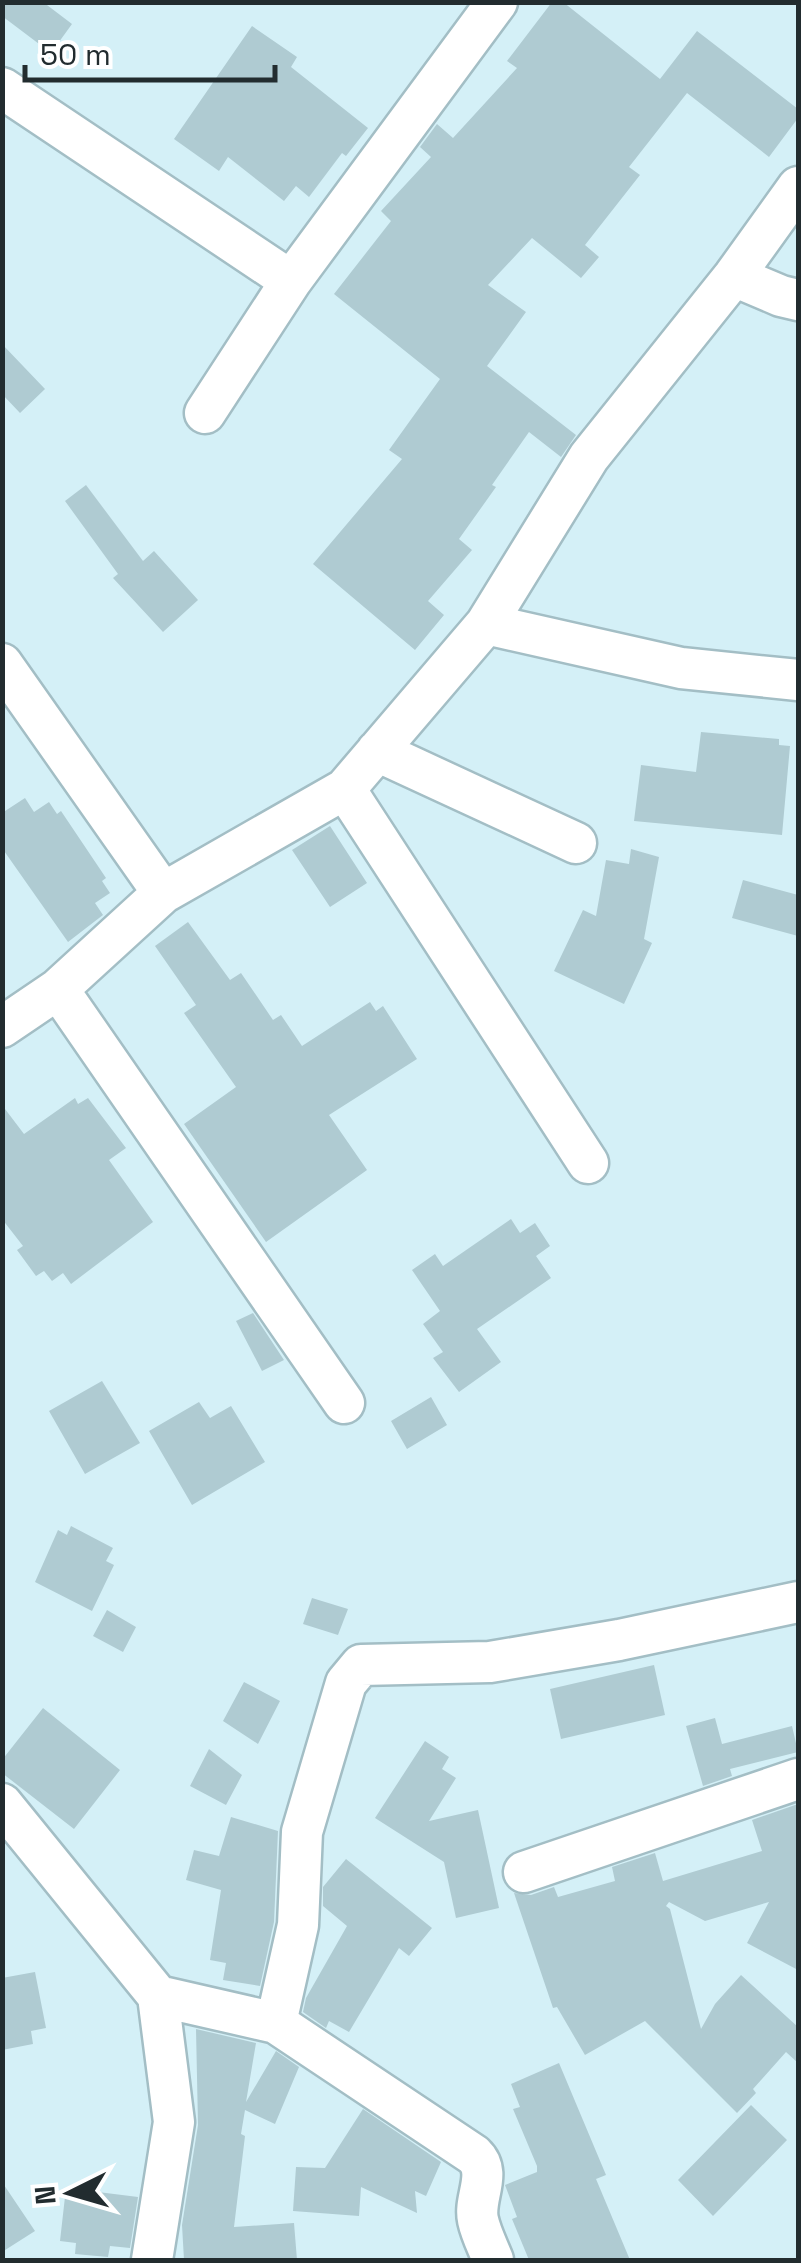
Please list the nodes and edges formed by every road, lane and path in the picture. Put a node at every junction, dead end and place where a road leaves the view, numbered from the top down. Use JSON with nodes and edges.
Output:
{"nodes":[{"id":1,"x":496,"y":2,"type":"edge"},
{"id":2,"x":2,"y":88,"type":"edge"},
{"id":3,"x":798,"y":186,"type":"edge"},
{"id":4,"x":734,"y":276,"type":"junction"},
{"id":5,"x":291,"y":281,"type":"junction"},
{"id":6,"x":798,"y":300,"type":"edge"},
{"id":7,"x":205,"y":412,"type":"dead end"},
{"id":8,"x":486,"y":624,"type":"junction"},
{"id":9,"x":2,"y":664,"type":"edge"},
{"id":10,"x":798,"y":680,"type":"edge"},
{"id":11,"x":377,"y":751,"type":"junction"},
{"id":12,"x":345,"y":789,"type":"junction"},
{"id":13,"x":576,"y":842,"type":"dead end"},
{"id":14,"x":162,"y":893,"type":"junction"},
{"id":15,"x":58,"y":989,"type":"junction"},
{"id":16,"x":2,"y":1027,"type":"edge"},
{"id":17,"x":588,"y":1163,"type":"dead end"},
{"id":18,"x":344,"y":1404,"type":"dead end"},
{"id":19,"x":798,"y":1602,"type":"edge"},
{"id":20,"x":798,"y":1779,"type":"edge"},
{"id":21,"x":2,"y":1804,"type":"edge"},
{"id":22,"x":524,"y":1872,"type":"dead end"},
{"id":23,"x":158,"y":1996,"type":"junction"},
{"id":24,"x":276,"y":2023,"type":"junction"},
{"id":25,"x":152,"y":2260,"type":"edge"},
{"id":26,"x":493,"y":2260,"type":"edge"}],
"edges":[{"from":1,"to":5,"type":"street"},
{"from":2,"to":5,"type":"street"},
{"from":3,"to":4,"type":"street"},
{"from":4,"to":6,"type":"street"},
{"from":4,"to":8,"type":"street"},
{"from":5,"to":7,"type":"street"},
{"from":8,"to":10,"type":"street"},
{"from":8,"to":11,"type":"street"},
{"from":9,"to":14,"type":"street"},
{"from":11,"to":12,"type":"street"},
{"from":11,"to":13,"type":"street"},
{"from":12,"to":14,"type":"street"},
{"from":12,"to":17,"type":"street"},
{"from":14,"to":15,"type":"street"},
{"from":15,"to":16,"type":"street"},
{"from":15,"to":18,"type":"street"},
{"from":19,"to":24,"type":"street"},
{"from":20,"to":22,"type":"street"},
{"from":21,"to":23,"type":"street"},
{"from":23,"to":24,"type":"street"},
{"from":23,"to":25,"type":"street"},
{"from":24,"to":26,"type":"street"}]}
